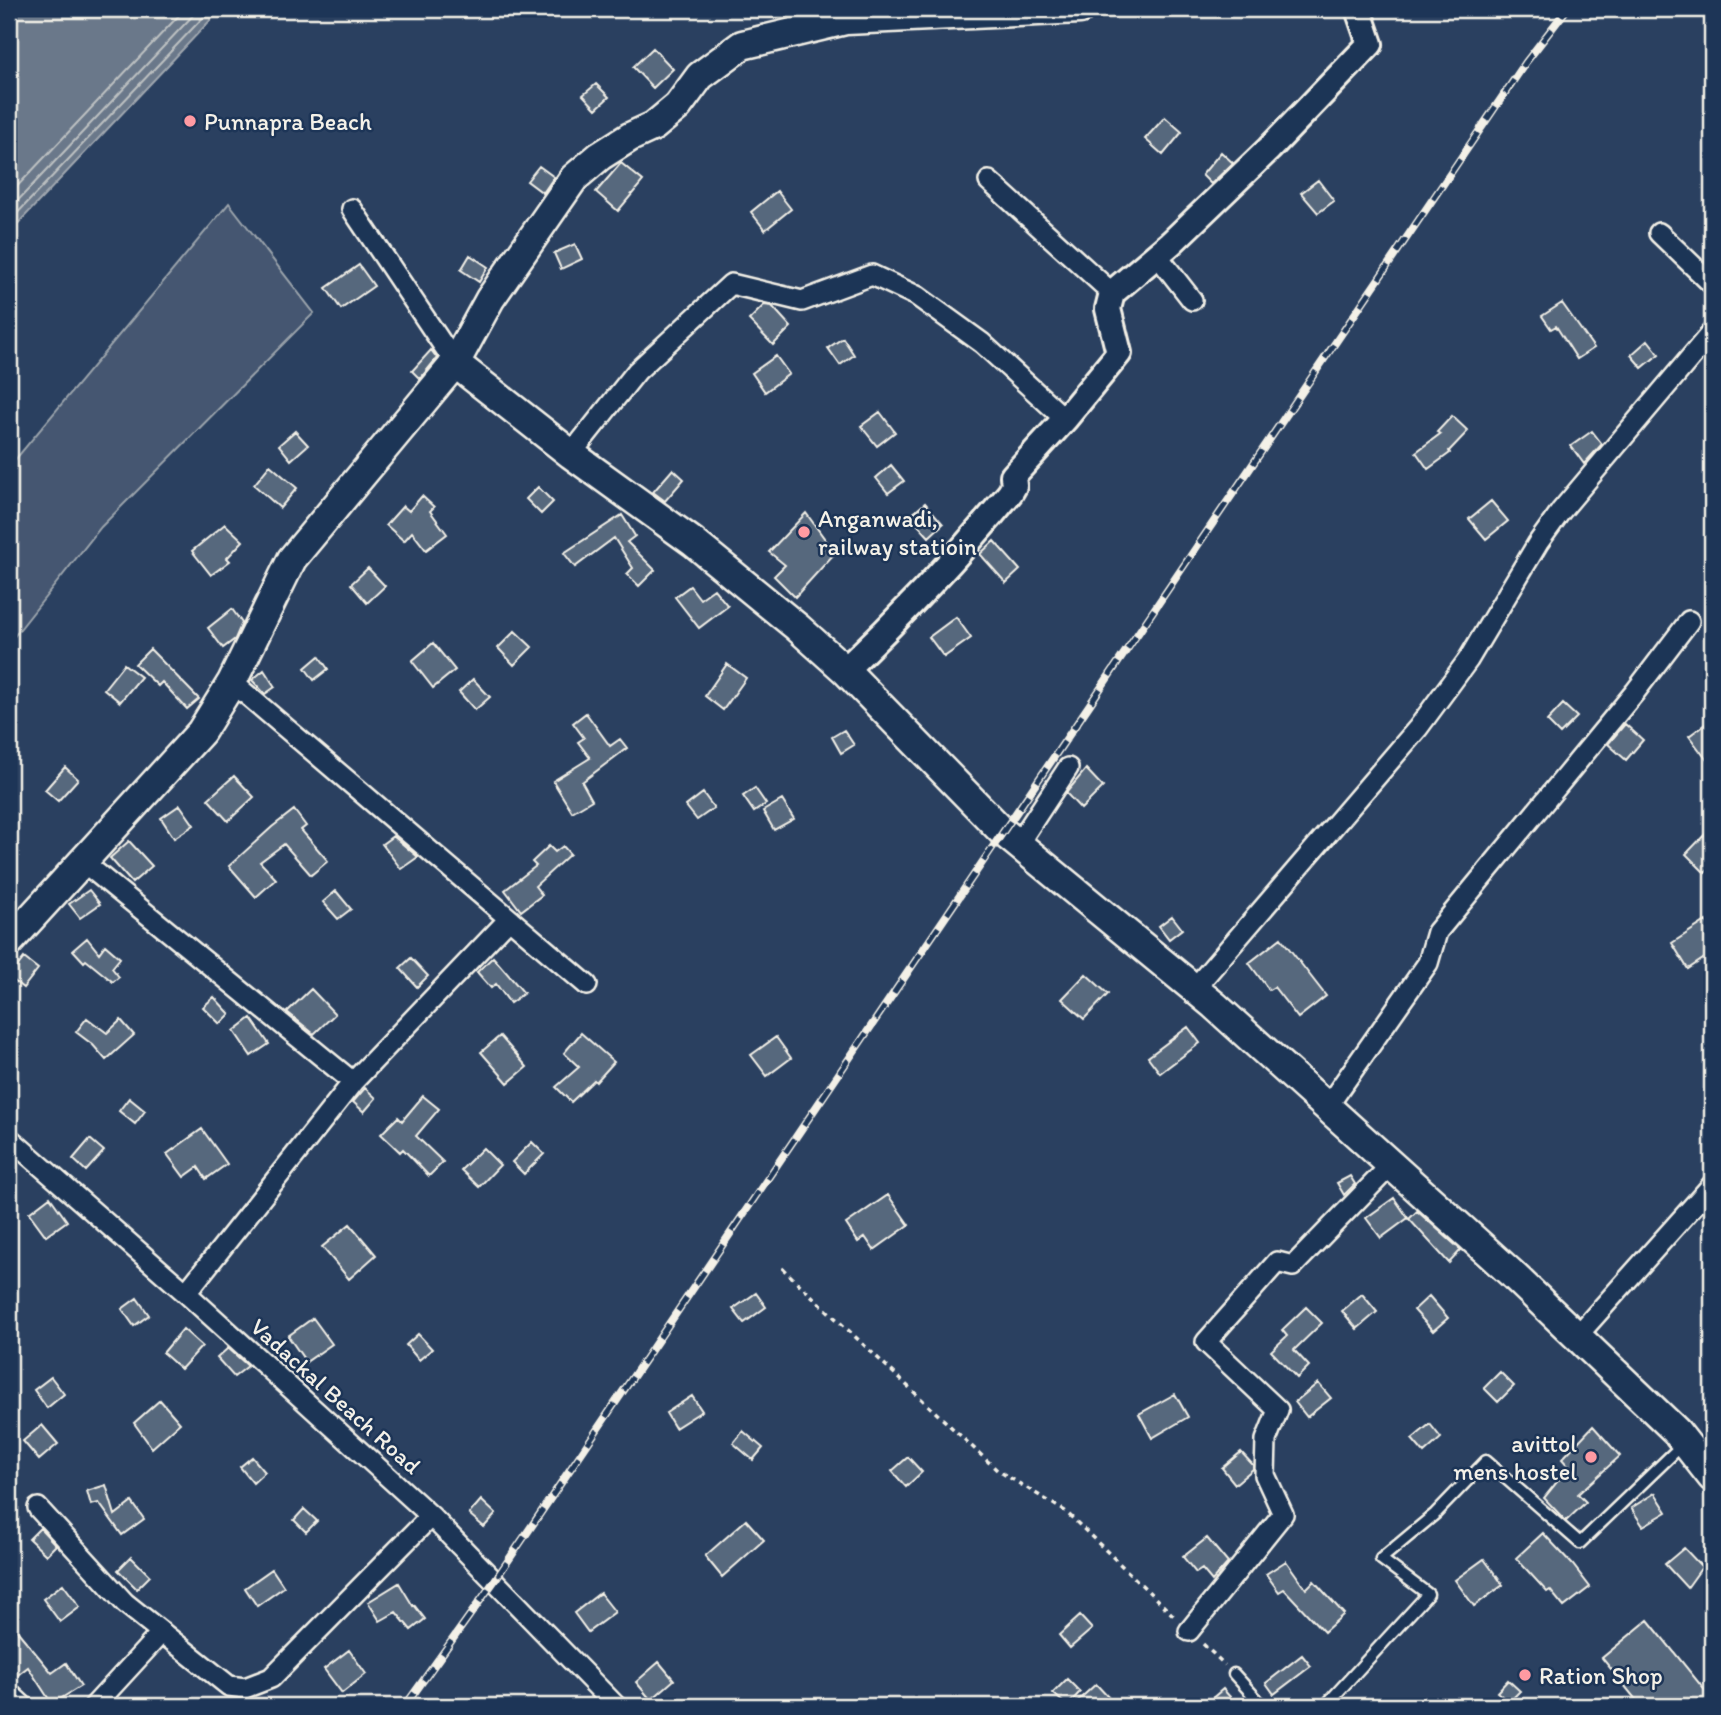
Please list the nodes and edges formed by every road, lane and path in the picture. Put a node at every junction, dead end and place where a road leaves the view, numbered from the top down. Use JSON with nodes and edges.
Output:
{"nodes":[{"id":1,"x":1080,"y":9,"type":"edge"},
{"id":2,"x":1358,"y":9,"type":"edge"},
{"id":3,"x":989,"y":181,"type":"dead end"},
{"id":4,"x":352,"y":209,"type":"dead end"},
{"id":5,"x":1659,"y":233,"type":"dead end"},
{"id":6,"x":1157,"y":255,"type":"junction"},
{"id":7,"x":1712,"y":284,"type":"edge"},
{"id":8,"x":1112,"y":293,"type":"junction"},
{"id":9,"x":1192,"y":300,"type":"dead end"},
{"id":10,"x":1712,"y":332,"type":"edge"},
{"id":11,"x":455,"y":362,"type":"junction"},
{"id":12,"x":1065,"y":419,"type":"junction"},
{"id":13,"x":571,"y":454,"type":"junction"},
{"id":14,"x":1689,"y":621,"type":"dead end"},
{"id":15,"x":845,"y":670,"type":"junction"},
{"id":16,"x":232,"y":682,"type":"junction"},
{"id":17,"x":1068,"y":768,"type":"dead end"},
{"id":18,"x":1018,"y":844,"type":"junction"},
{"id":19,"x":82,"y":861,"type":"junction"},
{"id":20,"x":509,"y":919,"type":"junction"},
{"id":21,"x":9,"y":942,"type":"edge"},
{"id":22,"x":587,"y":985,"type":"dead end"},
{"id":23,"x":1194,"y":989,"type":"junction"},
{"id":24,"x":353,"y":1082,"type":"junction"},
{"id":25,"x":1327,"y":1107,"type":"junction"},
{"id":26,"x":9,"y":1138,"type":"edge"},
{"id":27,"x":1392,"y":1164,"type":"junction"},
{"id":28,"x":1712,"y":1185,"type":"edge"},
{"id":29,"x":782,"y":1268,"type":"dead end"},
{"id":30,"x":186,"y":1293,"type":"junction"},
{"id":31,"x":1577,"y":1336,"type":"junction"},
{"id":32,"x":1685,"y":1442,"type":"junction"},
{"id":33,"x":1712,"y":1477,"type":"edge"},
{"id":34,"x":38,"y":1508,"type":"dead end"},
{"id":35,"x":431,"y":1516,"type":"junction"},
{"id":36,"x":1189,"y":1631,"type":"junction"},
{"id":37,"x":162,"y":1632,"type":"junction"},
{"id":38,"x":1234,"y":1674,"type":"joint"},
{"id":39,"x":9,"y":1693,"type":"edge"},
{"id":40,"x":23,"y":1706,"type":"edge"},
{"id":41,"x":94,"y":1706,"type":"edge"},
{"id":42,"x":616,"y":1706,"type":"edge"},
{"id":43,"x":1264,"y":1706,"type":"edge"},
{"id":44,"x":1325,"y":1706,"type":"edge"}],
"edges":[{"from":1,"to":11,"type":"main road"},
{"from":2,"to":6,"type":"street"},
{"from":3,"to":8,"type":"street"},
{"from":4,"to":11,"type":"street"},
{"from":5,"to":7,"type":"street"},
{"from":6,"to":8,"type":"street"},
{"from":6,"to":9,"type":"street"},
{"from":8,"to":12,"type":"street"},
{"from":10,"to":23,"type":"street"},
{"from":11,"to":13,"type":"main road"},
{"from":11,"to":16,"type":"main road"},
{"from":12,"to":13,"type":"street"},
{"from":12,"to":15,"type":"street"},
{"from":13,"to":15,"type":"main road"},
{"from":14,"to":25,"type":"street"},
{"from":15,"to":18,"type":"main road"},
{"from":16,"to":19,"type":"main road"},
{"from":16,"to":20,"type":"street"},
{"from":17,"to":18,"type":"street"},
{"from":18,"to":23,"type":"main road"},
{"from":19,"to":21,"type":"main road"},
{"from":19,"to":24,"type":"street"},
{"from":20,"to":22,"type":"street"},
{"from":20,"to":24,"type":"street"},
{"from":23,"to":25,"type":"main road"},
{"from":24,"to":30,"type":"street"},
{"from":25,"to":27,"type":"main road"},
{"from":26,"to":30,"type":"street","name":"Vadackal Beach Road"},
{"from":27,"to":31,"type":"main road"},
{"from":27,"to":36,"type":"street"},
{"from":28,"to":31,"type":"street"},
{"from":29,"to":36,"type":"path"},
{"from":30,"to":35,"type":"street","name":"Vadackal Beach Road"},
{"from":31,"to":32,"type":"main road"},
{"from":32,"to":33,"type":"main road"},
{"from":32,"to":44,"type":"lane"},
{"from":34,"to":37,"type":"street"},
{"from":35,"to":37,"type":"street"},
{"from":35,"to":42,"type":"street","name":"Vadackal Beach Road"},
{"from":36,"to":38,"type":"path"},
{"from":37,"to":41,"type":"street"},
{"from":38,"to":43,"type":"lane"},
{"from":39,"to":40,"type":"street"}]}
